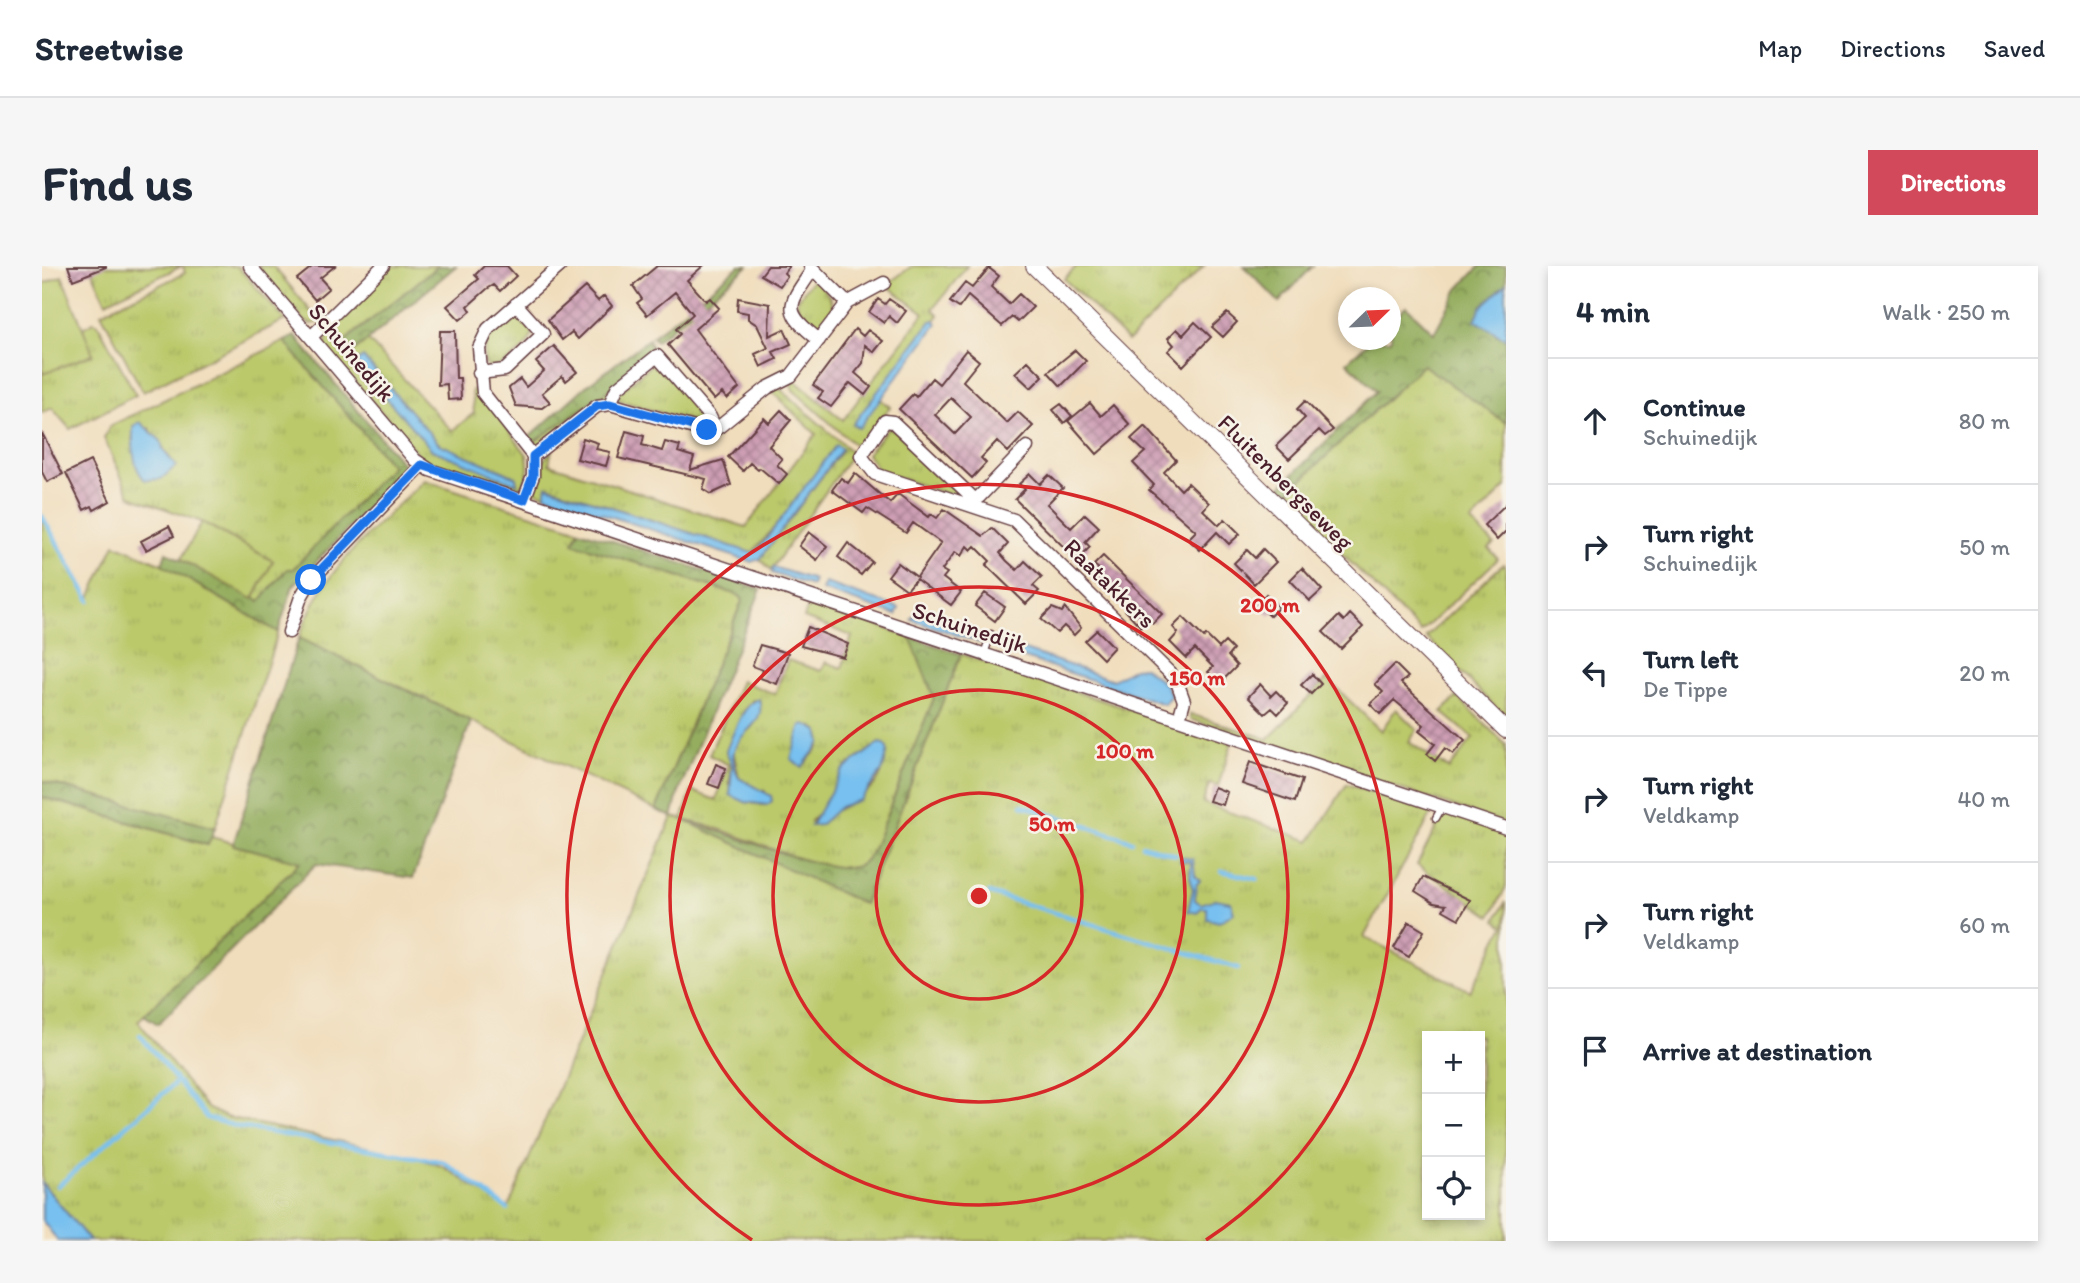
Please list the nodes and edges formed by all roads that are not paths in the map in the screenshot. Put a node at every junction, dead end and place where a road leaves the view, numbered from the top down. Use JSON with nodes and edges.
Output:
{"nodes":[{"id":1,"x":250,"y":266,"type":"edge"},
{"id":2,"x":383,"y":266,"type":"edge"},
{"id":3,"x":560,"y":266,"type":"edge"},
{"id":4,"x":1034,"y":266,"type":"edge"},
{"id":5,"x":811,"y":268,"type":"edge"},
{"id":6,"x":884,"y":283,"type":"dead end"},
{"id":7,"x":847,"y":303,"type":"junction"},
{"id":8,"x":516,"y":304,"type":"junction"},
{"id":9,"x":311,"y":337,"type":"junction"},
{"id":10,"x":819,"y":340,"type":"junction"},
{"id":11,"x":480,"y":373,"type":"junction"},
{"id":12,"x":610,"y":404,"type":"junction"},
{"id":13,"x":716,"y":429,"type":"junction"},
{"id":14,"x":1027,"y":447,"type":"dead end"},
{"id":15,"x":533,"y":456,"type":"junction"},
{"id":16,"x":422,"y":465,"type":"junction"},
{"id":17,"x":524,"y":500,"type":"junction"},
{"id":18,"x":972,"y":503,"type":"junction"},
{"id":19,"x":289,"y":632,"type":"dead end"},
{"id":20,"x":990,"y":634,"type":"dead end"},
{"id":21,"x":984,"y":654,"type":"junction"},
{"id":22,"x":1180,"y":719,"type":"junction"},
{"id":23,"x":1506,"y":730,"type":"edge"},
{"id":24,"x":1506,"y":828,"type":"edge"}],
"edges":[{"from":1,"to":9,"type":"street","name":"Schuinedijk"},
{"from":2,"to":9,"type":"street"},
{"from":3,"to":8,"type":"street"},
{"from":4,"to":23,"type":"street","name":"Fluitenbergseweg"},
{"from":5,"to":7,"type":"street"},
{"from":5,"to":10,"type":"street"},
{"from":6,"to":7,"type":"street"},
{"from":7,"to":10,"type":"street"},
{"from":8,"to":11,"type":"street"},
{"from":8,"to":11,"type":"street"},
{"from":9,"to":16,"type":"street","name":"Schuinedijk"},
{"from":10,"to":13,"type":"street"},
{"from":11,"to":15,"type":"street"},
{"from":12,"to":13,"type":"street"},
{"from":12,"to":13,"type":"street"},
{"from":12,"to":15,"type":"street"},
{"from":14,"to":18,"type":"street"},
{"from":15,"to":17,"type":"street"},
{"from":16,"to":17,"type":"street","name":"Schuinedijk"},
{"from":16,"to":19,"type":"street"},
{"from":17,"to":21,"type":"street","name":"Schuinedijk"},
{"from":18,"to":18,"type":"street","name":"Raatakkers"},
{"from":18,"to":22,"type":"street","name":"Raatakkers"},
{"from":20,"to":21,"type":"lane"},
{"from":21,"to":22,"type":"street","name":"Schuinedijk"},
{"from":22,"to":24,"type":"street","name":"Schuinedijk"}]}
